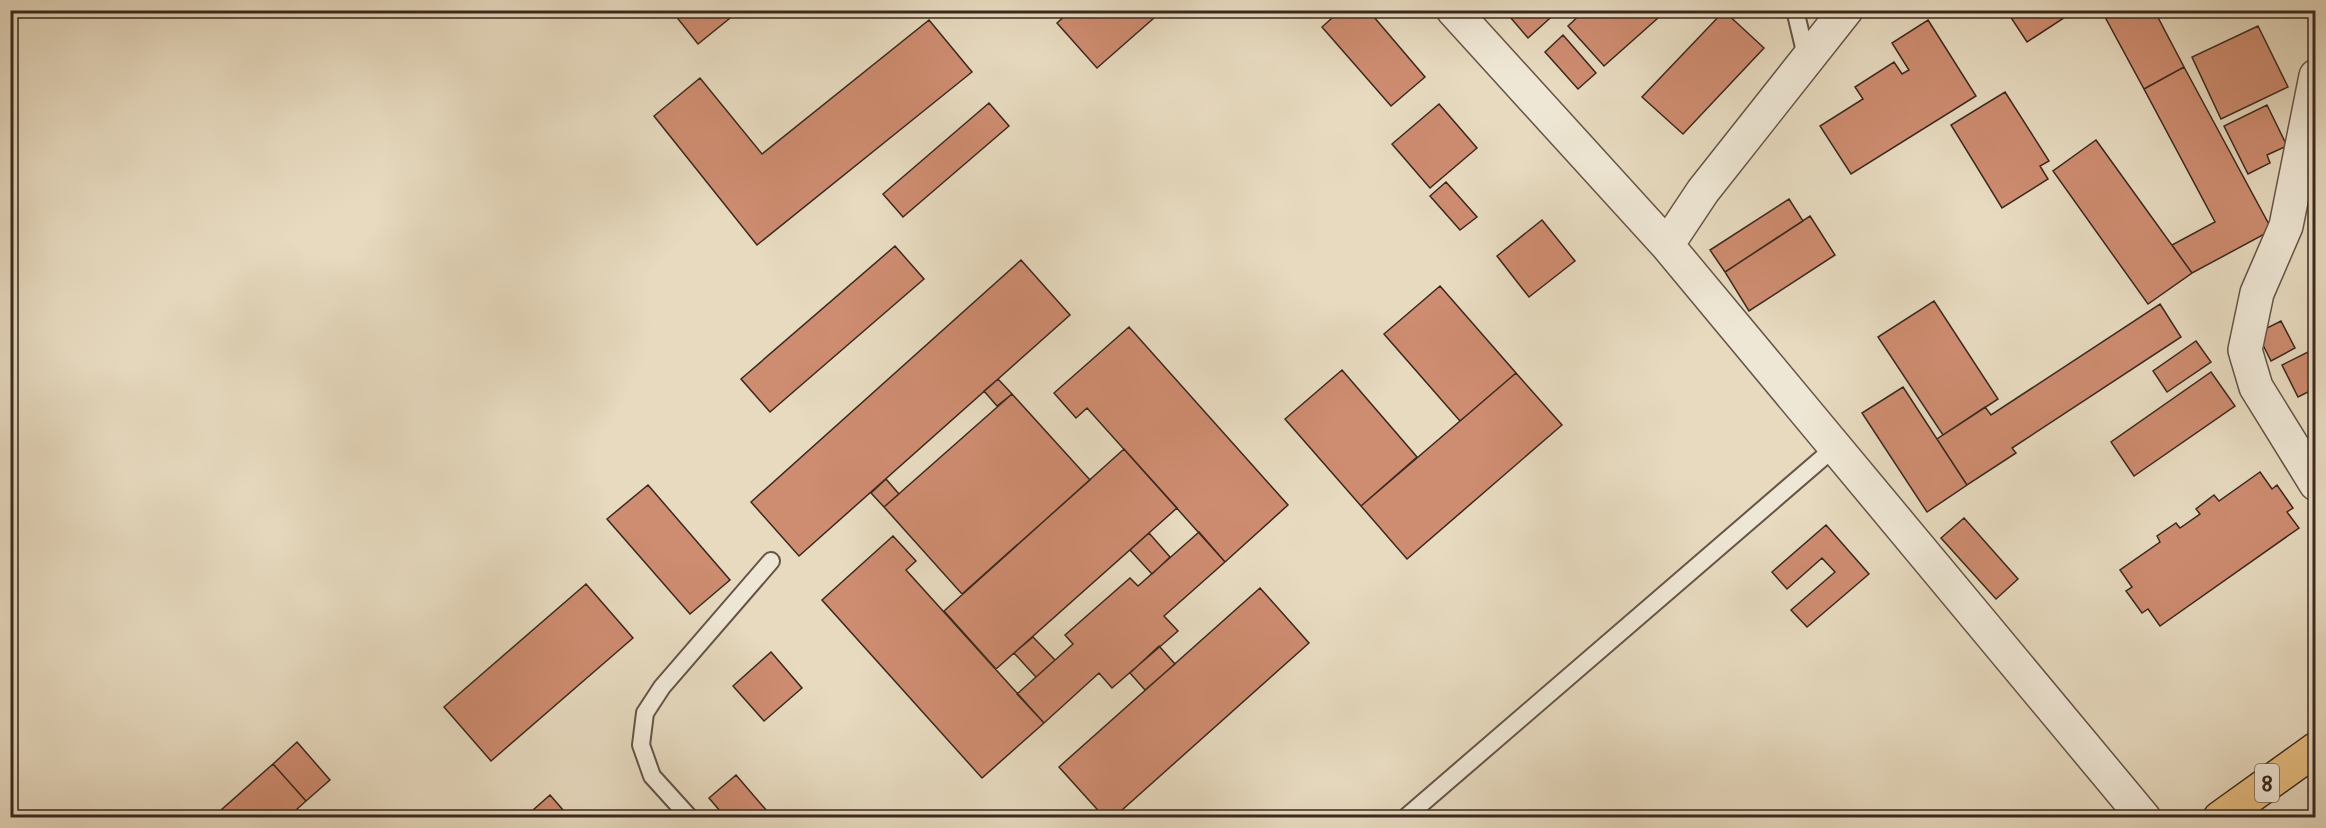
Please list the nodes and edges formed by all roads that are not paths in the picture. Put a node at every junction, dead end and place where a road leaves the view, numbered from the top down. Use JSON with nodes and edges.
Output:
{"nodes":[{"id":1,"x":1453,"y":10,"type":"edge"},
{"id":2,"x":1795,"y":10,"type":"edge"},
{"id":3,"x":1846,"y":10,"type":"edge"},
{"id":4,"x":1807,"y":60,"type":"junction"},
{"id":5,"x":2316,"y":76,"type":"edge"},
{"id":6,"x":1666,"y":245,"type":"junction"},
{"id":7,"x":1834,"y":448,"type":"junction"},
{"id":8,"x":2316,"y":484,"type":"edge"},
{"id":9,"x":771,"y":561,"type":"dead end"},
{"id":10,"x":2316,"y":749,"type":"edge"},
{"id":11,"x":690,"y":818,"type":"edge"},
{"id":12,"x":1405,"y":818,"type":"edge"},
{"id":13,"x":2144,"y":818,"type":"edge"},
{"id":14,"x":2220,"y":818,"type":"edge"}],
"edges":[{"from":1,"to":6,"type":"street"},
{"from":2,"to":4,"type":"lane"},
{"from":3,"to":4,"type":"street"},
{"from":4,"to":6,"type":"street"},
{"from":5,"to":8,"type":"street"},
{"from":6,"to":7,"type":"street"},
{"from":7,"to":12,"type":"lane"},
{"from":7,"to":13,"type":"street"},
{"from":9,"to":11,"type":"lane"},
{"from":10,"to":14,"type":"highway","number":"8"}]}
